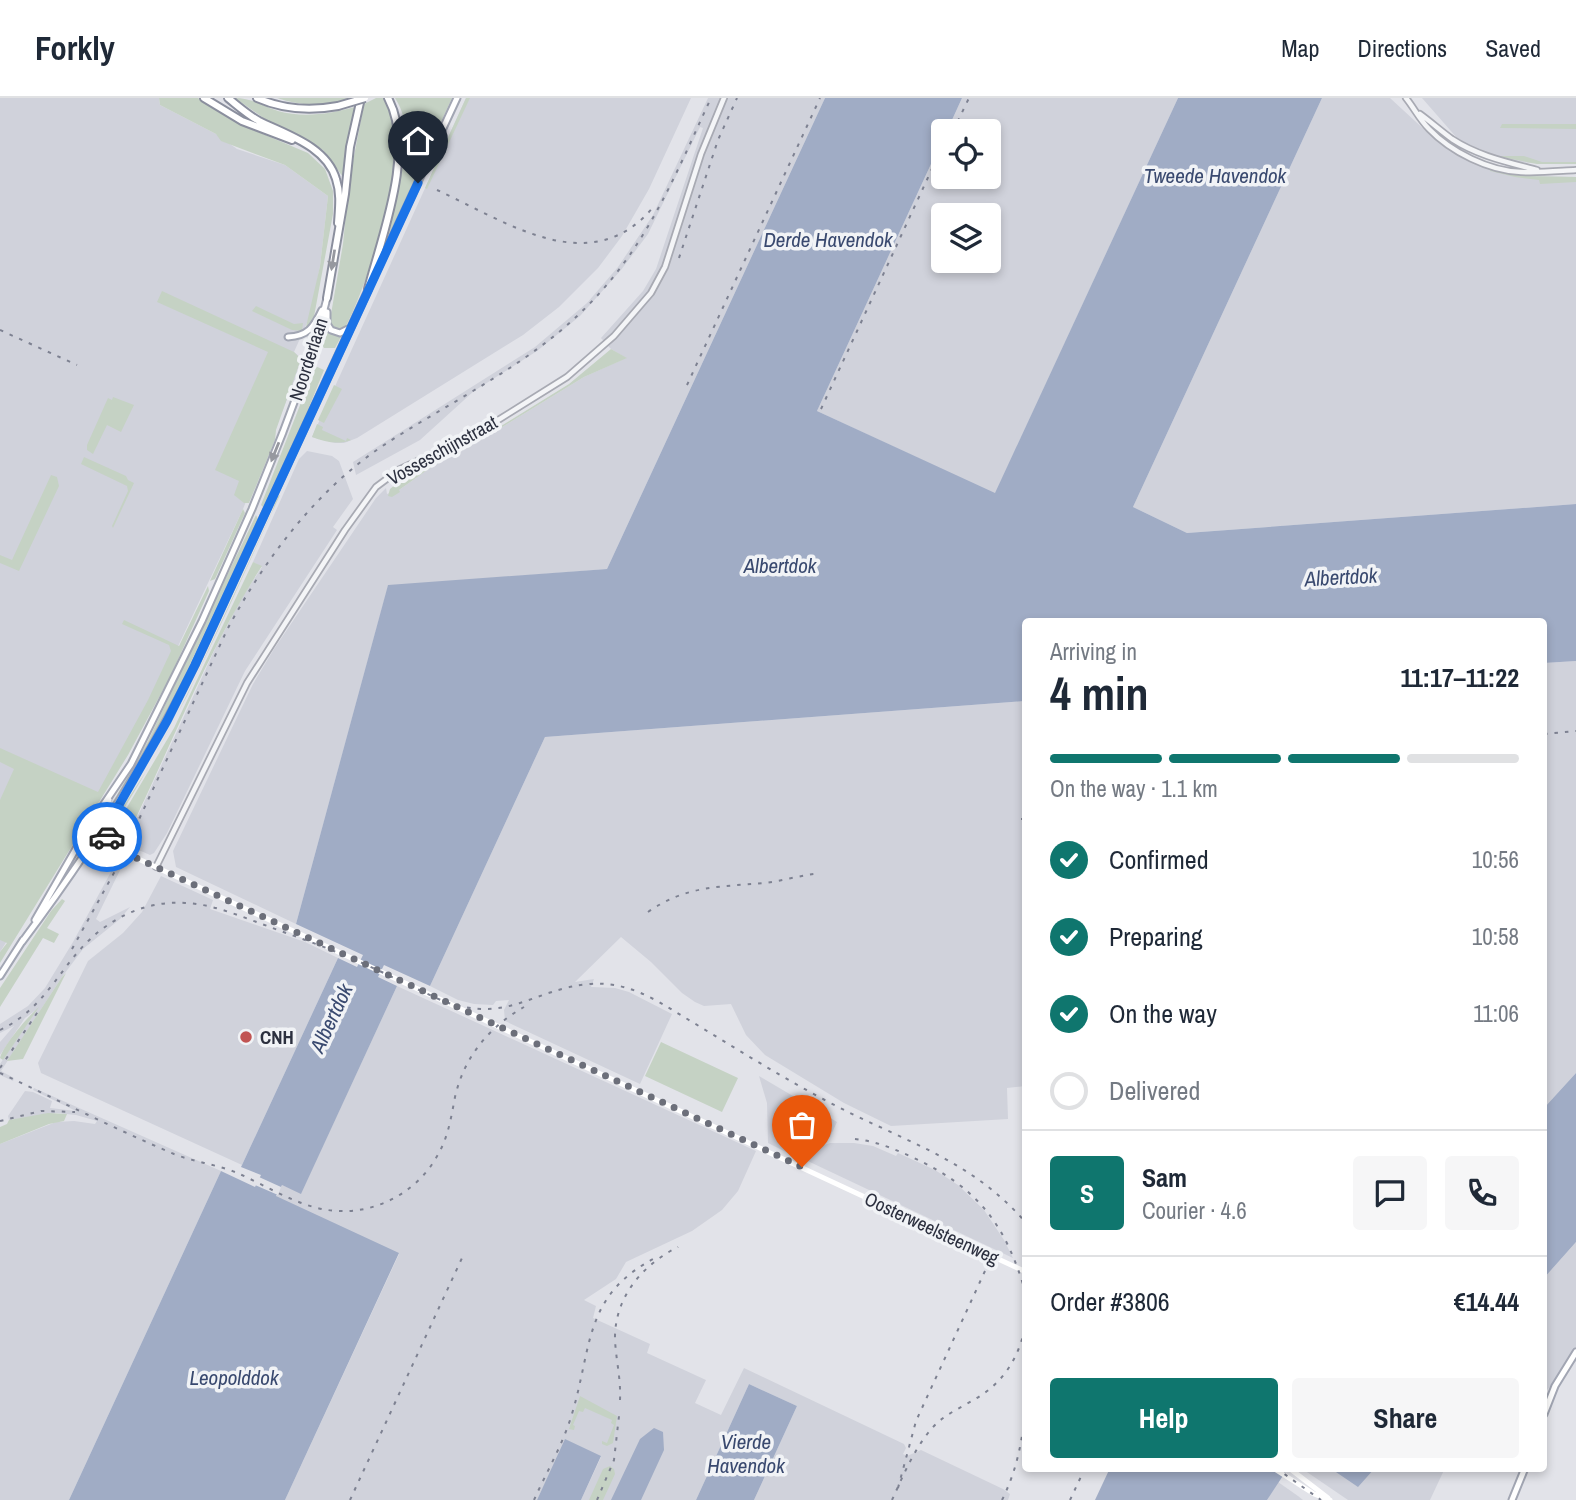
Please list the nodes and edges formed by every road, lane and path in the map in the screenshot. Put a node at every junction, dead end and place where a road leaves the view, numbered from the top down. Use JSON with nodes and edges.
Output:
{"nodes":[{"id":1,"x":204,"y":98,"type":"edge"},
{"id":2,"x":228,"y":98,"type":"edge"},
{"id":3,"x":257,"y":98,"type":"edge"},
{"id":4,"x":270,"y":98,"type":"edge"},
{"id":5,"x":363,"y":98,"type":"edge"},
{"id":6,"x":388,"y":98,"type":"edge"},
{"id":7,"x":457,"y":98,"type":"edge"},
{"id":8,"x":724,"y":98,"type":"edge"},
{"id":9,"x":1406,"y":98,"type":"edge"},
{"id":10,"x":292,"y":107,"type":"junction"},
{"id":11,"x":301,"y":141,"type":"junction"},
{"id":12,"x":1576,"y":170,"type":"edge"},
{"id":13,"x":338,"y":223,"type":"junction"},
{"id":14,"x":368,"y":289,"type":"junction"},
{"id":15,"x":327,"y":298,"type":"junction"},
{"id":16,"x":351,"y":327,"type":"junction"},
{"id":17,"x":288,"y":337,"type":"dead end"},
{"id":18,"x":253,"y":509,"type":"junction"},
{"id":19,"x":264,"y":514,"type":"junction"},
{"id":20,"x":112,"y":793,"type":"junction"},
{"id":21,"x":117,"y":807,"type":"junction"},
{"id":22,"x":96,"y":839,"type":"junction"},
{"id":23,"x":78,"y":844,"type":"junction"},
{"id":24,"x":115,"y":848,"type":"junction"},
{"id":25,"x":156,"y":867,"type":"junction"},
{"id":26,"x":22,"y":942,"type":"junction"},
{"id":27,"x":0,"y":976,"type":"edge"},
{"id":28,"x":1022,"y":1270,"type":"edge"},
{"id":29,"x":1576,"y":1352,"type":"edge"},
{"id":30,"x":1547,"y":1406,"type":"edge"},
{"id":31,"x":1279,"y":1472,"type":"edge"},
{"id":32,"x":1295,"y":1472,"type":"edge"},
{"id":33,"x":1523,"y":1472,"type":"edge"},
{"id":34,"x":1330,"y":1500,"type":"edge"},
{"id":35,"x":1512,"y":1500,"type":"edge"}],
"edges":[{"from":1,"to":11,"type":"highway"},
{"from":2,"to":11,"type":"highway"},
{"from":3,"to":10,"type":"highway"},
{"from":4,"to":10,"type":"highway"},
{"from":5,"to":10,"type":"highway","bridge":true},
{"from":5,"to":13,"type":"highway","name":"Noorderlaan"},
{"from":6,"to":14,"type":"highway"},
{"from":7,"to":14,"type":"main road","name":"Noorderlaan"},
{"from":8,"to":25,"type":"street","name":"Vosseschijnstraat"},
{"from":9,"to":12,"type":"street"},
{"from":11,"to":13,"type":"highway"},
{"from":13,"to":15,"type":"highway","name":"Noorderlaan","one_way":true},
{"from":14,"to":16,"type":"main road","name":"Noorderlaan"},
{"from":15,"to":16,"type":"main road"},
{"from":15,"to":17,"type":"main road"},
{"from":15,"to":18,"type":"main road","name":"Noorderlaan","one_way":true},
{"from":16,"to":19,"type":"main road","name":"Noorderlaan"},
{"from":18,"to":19,"type":"main road"},
{"from":18,"to":20,"type":"main road","name":"Noorderlaan"},
{"from":19,"to":21,"type":"main road","name":"Noorderlaan"},
{"from":20,"to":22,"type":"main road","name":"Noorderlaan"},
{"from":20,"to":23,"type":"main road","name":"Noorderlaan"},
{"from":21,"to":22,"type":"main road","name":"Noorderlaan"},
{"from":21,"to":24,"type":"main road"},
{"from":22,"to":23,"type":"main road"},
{"from":22,"to":24,"type":"main road"},
{"from":22,"to":26,"type":"main road","name":"Noorderlaan"},
{"from":23,"to":26,"type":"main road","name":"Noorderlaan"},
{"from":24,"to":25,"type":"main road"},
{"from":25,"to":28,"type":"main road","name":"Oosterweelsteenweg"},
{"from":26,"to":27,"type":"main road","name":"Noorderlaan"},
{"from":29,"to":30,"type":"main road"},
{"from":31,"to":34,"type":"main road"},
{"from":32,"to":34,"type":"main road"},
{"from":33,"to":35,"type":"main road"}]}
